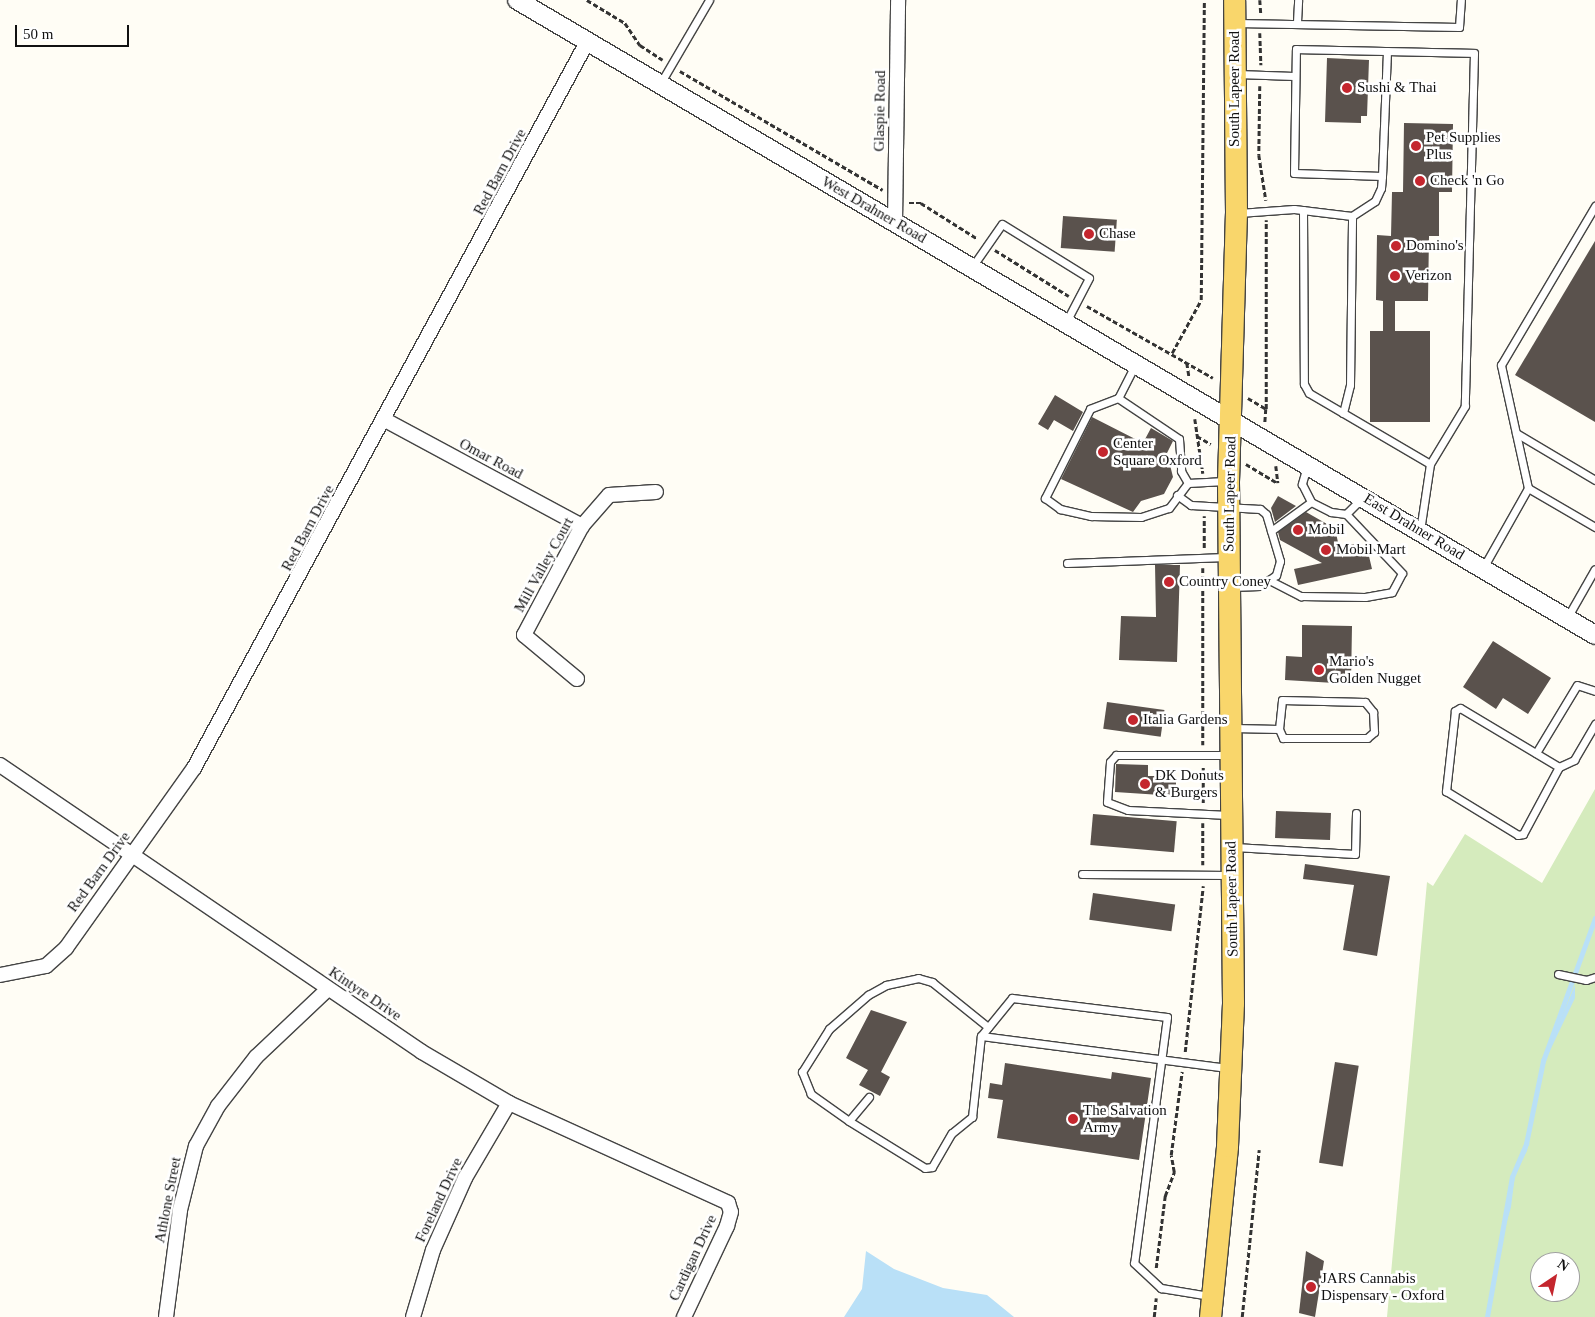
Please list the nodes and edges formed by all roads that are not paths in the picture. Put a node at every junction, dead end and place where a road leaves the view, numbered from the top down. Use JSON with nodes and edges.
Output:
{"nodes":[{"id":1,"x":517,"y":0,"type":"edge"},
{"id":2,"x":709,"y":0,"type":"edge"},
{"id":3,"x":898,"y":0,"type":"edge"},
{"id":4,"x":1234,"y":0,"type":"edge"},
{"id":5,"x":1298,"y":0,"type":"edge"},
{"id":6,"x":1461,"y":0,"type":"edge"},
{"id":7,"x":1297,"y":22,"type":"junction"},
{"id":8,"x":1235,"y":23,"type":"junction"},
{"id":9,"x":587,"y":42,"type":"junction"},
{"id":10,"x":1387,"y":51,"type":"junction"},
{"id":11,"x":1236,"y":74,"type":"junction"},
{"id":12,"x":1294,"y":76,"type":"junction"},
{"id":13,"x":659,"y":84,"type":"junction"},
{"id":14,"x":1382,"y":176,"type":"junction"},
{"id":15,"x":1595,"y":206,"type":"edge"},
{"id":16,"x":1303,"y":210,"type":"junction"},
{"id":17,"x":1236,"y":213,"type":"junction"},
{"id":18,"x":1352,"y":216,"type":"junction"},
{"id":19,"x":895,"y":223,"type":"junction"},
{"id":20,"x":972,"y":268,"type":"junction"},
{"id":21,"x":1066,"y":322,"type":"junction"},
{"id":22,"x":1136,"y":362,"type":"junction"},
{"id":23,"x":1118,"y":398,"type":"junction"},
{"id":24,"x":1343,"y":413,"type":"junction"},
{"id":25,"x":1233,"y":419,"type":"junction"},
{"id":26,"x":385,"y":420,"type":"junction"},
{"id":27,"x":1516,"y":433,"type":"junction"},
{"id":28,"x":1308,"y":464,"type":"junction"},
{"id":29,"x":1430,"y":464,"type":"junction"},
{"id":30,"x":1595,"y":480,"type":"edge"},
{"id":31,"x":1228,"y":481,"type":"junction"},
{"id":32,"x":1188,"y":483,"type":"junction"},
{"id":33,"x":1528,"y":488,"type":"junction"},
{"id":34,"x":656,"y":492,"type":"dead end"},
{"id":35,"x":1177,"y":495,"type":"junction"},
{"id":36,"x":1363,"y":497,"type":"junction"},
{"id":37,"x":1311,"y":502,"type":"junction"},
{"id":38,"x":1228,"y":509,"type":"junction"},
{"id":39,"x":1346,"y":514,"type":"junction"},
{"id":40,"x":582,"y":526,"type":"junction"},
{"id":41,"x":1595,"y":527,"type":"edge"},
{"id":42,"x":1271,"y":531,"type":"junction"},
{"id":43,"x":1420,"y":531,"type":"junction"},
{"id":44,"x":1229,"y":557,"type":"junction"},
{"id":45,"x":1067,"y":563,"type":"dead end"},
{"id":46,"x":1482,"y":569,"type":"junction"},
{"id":47,"x":1595,"y":569,"type":"edge"},
{"id":48,"x":1269,"y":580,"type":"junction"},
{"id":49,"x":1229,"y":588,"type":"junction"},
{"id":50,"x":1566,"y":619,"type":"junction"},
{"id":51,"x":1595,"y":636,"type":"edge"},
{"id":52,"x":577,"y":679,"type":"dead end"},
{"id":53,"x":1595,"y":690,"type":"edge"},
{"id":54,"x":1595,"y":724,"type":"edge"},
{"id":55,"x":1230,"y":728,"type":"junction"},
{"id":56,"x":1279,"y":730,"type":"junction"},
{"id":57,"x":1536,"y":753,"type":"junction"},
{"id":58,"x":1230,"y":756,"type":"junction"},
{"id":59,"x":0,"y":765,"type":"edge"},
{"id":60,"x":1559,"y":767,"type":"junction"},
{"id":61,"x":1356,"y":813,"type":"dead end"},
{"id":62,"x":1230,"y":815,"type":"junction"},
{"id":63,"x":1231,"y":847,"type":"junction"},
{"id":64,"x":132,"y":855,"type":"junction"},
{"id":65,"x":1082,"y":874,"type":"dead end"},
{"id":66,"x":1231,"y":875,"type":"junction"},
{"id":67,"x":1558,"y":974,"type":"dead end"},
{"id":68,"x":0,"y":975,"type":"edge"},
{"id":69,"x":1595,"y":977,"type":"edge"},
{"id":70,"x":328,"y":989,"type":"junction"},
{"id":71,"x":988,"y":1028,"type":"junction"},
{"id":72,"x":981,"y":1036,"type":"junction"},
{"id":73,"x":1163,"y":1060,"type":"junction"},
{"id":74,"x":1231,"y":1069,"type":"junction"},
{"id":75,"x":869,"y":1097,"type":"dead end"},
{"id":76,"x":509,"y":1103,"type":"junction"},
{"id":77,"x":849,"y":1121,"type":"junction"},
{"id":78,"x":732,"y":1212,"type":"joint"},
{"id":79,"x":1211,"y":1307,"type":"edge"},
{"id":80,"x":166,"y":1317,"type":"edge"},
{"id":81,"x":412,"y":1317,"type":"edge"},
{"id":82,"x":684,"y":1317,"type":"edge"}],
"edges":[{"from":1,"to":9,"type":"street","name":"West Drahner Road"},
{"from":2,"to":13,"type":"lane"},
{"from":3,"to":19,"type":"street","name":"Glaspie Road"},
{"from":4,"to":8,"type":"main road","name":"South Lapeer Road"},
{"from":5,"to":7,"type":"lane"},
{"from":6,"to":7,"type":"lane"},
{"from":7,"to":8,"type":"lane"},
{"from":8,"to":11,"type":"main road","name":"South Lapeer Road"},
{"from":9,"to":13,"type":"street","name":"West Drahner Road"},
{"from":9,"to":26,"type":"street","name":"Red Barn Drive"},
{"from":10,"to":12,"type":"lane"},
{"from":10,"to":14,"type":"lane"},
{"from":10,"to":29,"type":"lane"},
{"from":11,"to":12,"type":"lane"},
{"from":11,"to":17,"type":"main road","name":"South Lapeer Road"},
{"from":12,"to":14,"type":"lane"},
{"from":13,"to":19,"type":"street","name":"West Drahner Road"},
{"from":14,"to":18,"type":"lane"},
{"from":15,"to":27,"type":"lane"},
{"from":16,"to":17,"type":"lane"},
{"from":16,"to":18,"type":"lane"},
{"from":16,"to":24,"type":"lane"},
{"from":17,"to":25,"type":"main road","name":"South Lapeer Road"},
{"from":18,"to":24,"type":"lane"},
{"from":19,"to":20,"type":"street","name":"West Drahner Road"},
{"from":20,"to":21,"type":"street","name":"West Drahner Road"},
{"from":20,"to":21,"type":"lane"},
{"from":21,"to":22,"type":"street","name":"West Drahner Road"},
{"from":22,"to":23,"type":"lane"},
{"from":22,"to":25,"type":"street","name":"West Drahner Road"},
{"from":23,"to":32,"type":"lane"},
{"from":23,"to":35,"type":"lane"},
{"from":24,"to":29,"type":"lane"},
{"from":25,"to":28,"type":"street","name":"East Drahner Road"},
{"from":25,"to":31,"type":"main road","name":"South Lapeer Road"},
{"from":26,"to":40,"type":"street","name":"Omar Road"},
{"from":26,"to":64,"type":"street","name":"Red Barn Drive"},
{"from":27,"to":30,"type":"lane"},
{"from":27,"to":33,"type":"lane"},
{"from":28,"to":36,"type":"street","name":"East Drahner Road"},
{"from":28,"to":37,"type":"lane"},
{"from":29,"to":43,"type":"lane"},
{"from":31,"to":32,"type":"lane"},
{"from":31,"to":38,"type":"main road","name":"South Lapeer Road"},
{"from":32,"to":35,"type":"lane"},
{"from":33,"to":41,"type":"lane"},
{"from":33,"to":46,"type":"lane"},
{"from":34,"to":40,"type":"street","name":"Mill Valley Court"},
{"from":35,"to":38,"type":"lane"},
{"from":36,"to":39,"type":"lane"},
{"from":36,"to":43,"type":"street","name":"East Drahner Road"},
{"from":37,"to":39,"type":"lane"},
{"from":37,"to":42,"type":"lane"},
{"from":38,"to":42,"type":"lane"},
{"from":38,"to":44,"type":"main road","name":"South Lapeer Road"},
{"from":39,"to":48,"type":"lane"},
{"from":40,"to":52,"type":"street","name":"Mill Valley Court"},
{"from":42,"to":48,"type":"lane"},
{"from":43,"to":46,"type":"street","name":"East Drahner Road"},
{"from":44,"to":45,"type":"lane"},
{"from":44,"to":49,"type":"main road","name":"South Lapeer Road"},
{"from":46,"to":50,"type":"street","name":"East Drahner Road"},
{"from":47,"to":50,"type":"lane"},
{"from":48,"to":49,"type":"lane"},
{"from":49,"to":55,"type":"main road","name":"South Lapeer Road"},
{"from":50,"to":51,"type":"street","name":"East Drahner Road"},
{"from":53,"to":57,"type":"lane"},
{"from":54,"to":60,"type":"lane"},
{"from":55,"to":56,"type":"lane"},
{"from":55,"to":58,"type":"main road","name":"South Lapeer Road"},
{"from":56,"to":56,"type":"lane"},
{"from":57,"to":60,"type":"lane"},
{"from":57,"to":60,"type":"lane"},
{"from":58,"to":62,"type":"main road","name":"South Lapeer Road"},
{"from":58,"to":62,"type":"lane"},
{"from":59,"to":64,"type":"street","name":"Kintyre Drive"},
{"from":61,"to":63,"type":"lane"},
{"from":62,"to":63,"type":"main road","name":"South Lapeer Road"},
{"from":63,"to":66,"type":"main road","name":"South Lapeer Road"},
{"from":64,"to":68,"type":"street","name":"Red Barn Drive"},
{"from":64,"to":70,"type":"street","name":"Kintyre Drive"},
{"from":65,"to":66,"type":"lane"},
{"from":66,"to":74,"type":"main road","name":"South Lapeer Road"},
{"from":67,"to":69,"type":"lane"},
{"from":70,"to":76,"type":"street","name":"Kintyre Drive"},
{"from":70,"to":80,"type":"street","name":"Athlone Street"},
{"from":71,"to":72,"type":"lane"},
{"from":71,"to":73,"type":"lane"},
{"from":71,"to":77,"type":"lane"},
{"from":72,"to":73,"type":"lane"},
{"from":72,"to":77,"type":"lane"},
{"from":73,"to":74,"type":"lane"},
{"from":73,"to":79,"type":"lane"},
{"from":74,"to":79,"type":"main road","name":"South Lapeer Road"},
{"from":75,"to":77,"type":"lane"},
{"from":76,"to":78,"type":"street","name":"Kintyre Drive"},
{"from":76,"to":81,"type":"street","name":"Foreland Drive"},
{"from":78,"to":82,"type":"street","name":"Cardigan Drive"}]}
